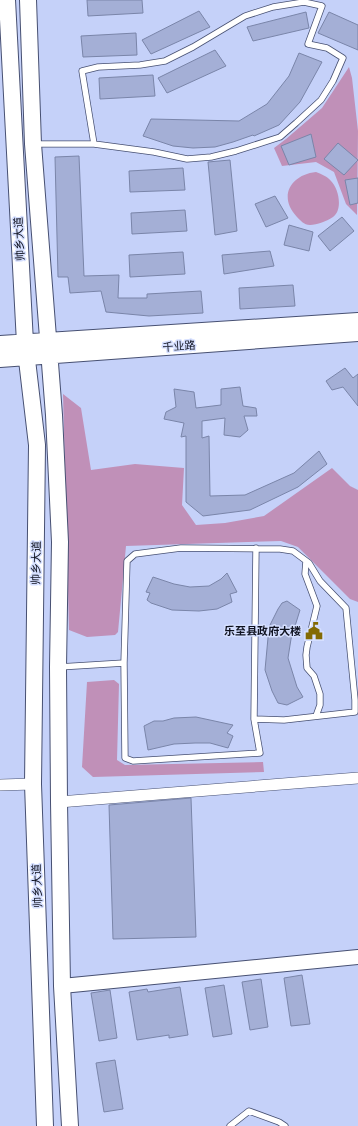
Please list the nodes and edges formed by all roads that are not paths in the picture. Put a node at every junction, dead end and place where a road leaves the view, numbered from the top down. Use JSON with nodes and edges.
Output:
{"nodes":[{"id":1,"x":7,"y":0,"type":"edge"},
{"id":2,"x":28,"y":0,"type":"edge"},
{"id":3,"x":33,"y":144,"type":"junction"},
{"id":4,"x":94,"y":144,"type":"junction"},
{"id":5,"x":358,"y":321,"type":"edge"},
{"id":6,"x":358,"y":332,"type":"edge"},
{"id":7,"x":0,"y":344,"type":"edge"},
{"id":8,"x":49,"y":348,"type":"junction"},
{"id":9,"x":26,"y":350,"type":"junction"},
{"id":10,"x":0,"y":359,"type":"edge"},
{"id":11,"x":256,"y":548,"type":"junction"},
{"id":12,"x":306,"y":562,"type":"junction"},
{"id":13,"x":124,"y":663,"type":"junction"},
{"id":14,"x":58,"y":667,"type":"junction"},
{"id":15,"x":316,"y":716,"type":"junction"},
{"id":16,"x":254,"y":719,"type":"junction"},
{"id":17,"x":358,"y":778,"type":"edge"},
{"id":18,"x":33,"y":784,"type":"junction"},
{"id":19,"x":0,"y":785,"type":"edge"},
{"id":20,"x":59,"y":802,"type":"junction"},
{"id":21,"x":358,"y":957,"type":"edge"},
{"id":22,"x":62,"y":986,"type":"junction"},
{"id":23,"x":45,"y":1126,"type":"edge"},
{"id":24,"x":70,"y":1126,"type":"edge"},
{"id":25,"x":230,"y":1126,"type":"edge"},
{"id":26,"x":285,"y":1126,"type":"edge"}],
"edges":[{"from":1,"to":9,"type":"main road","name":"帅乡大道"},
{"from":2,"to":3,"type":"main road","name":"帅乡大道"},
{"from":3,"to":4,"type":"lane"},
{"from":3,"to":8,"type":"main road","name":"帅乡大道"},
{"from":4,"to":4,"type":"lane"},
{"from":5,"to":8,"type":"main road","name":"千业路"},
{"from":6,"to":8,"type":"main road","name":"千业路"},
{"from":7,"to":9,"type":"main road","name":"千业路"},
{"from":8,"to":9,"type":"main road","name":"千业路"},
{"from":8,"to":14,"type":"main road","name":"帅乡大道"},
{"from":9,"to":10,"type":"main road","name":"千业路"},
{"from":9,"to":18,"type":"main road","name":"帅乡大道"},
{"from":11,"to":12,"type":"lane"},
{"from":11,"to":13,"type":"lane"},
{"from":11,"to":16,"type":"lane"},
{"from":12,"to":15,"type":"lane"},
{"from":12,"to":15,"type":"lane"},
{"from":13,"to":14,"type":"lane"},
{"from":13,"to":16,"type":"lane"},
{"from":14,"to":20,"type":"main road","name":"帅乡大道"},
{"from":15,"to":16,"type":"lane"},
{"from":17,"to":20,"type":"street"},
{"from":18,"to":19,"type":"street"},
{"from":18,"to":23,"type":"main road","name":"帅乡大道"},
{"from":20,"to":22,"type":"main road","name":"帅乡大道"},
{"from":21,"to":22,"type":"street"},
{"from":22,"to":24,"type":"main road","name":"帅乡大道"},
{"from":25,"to":26,"type":"lane"}]}
